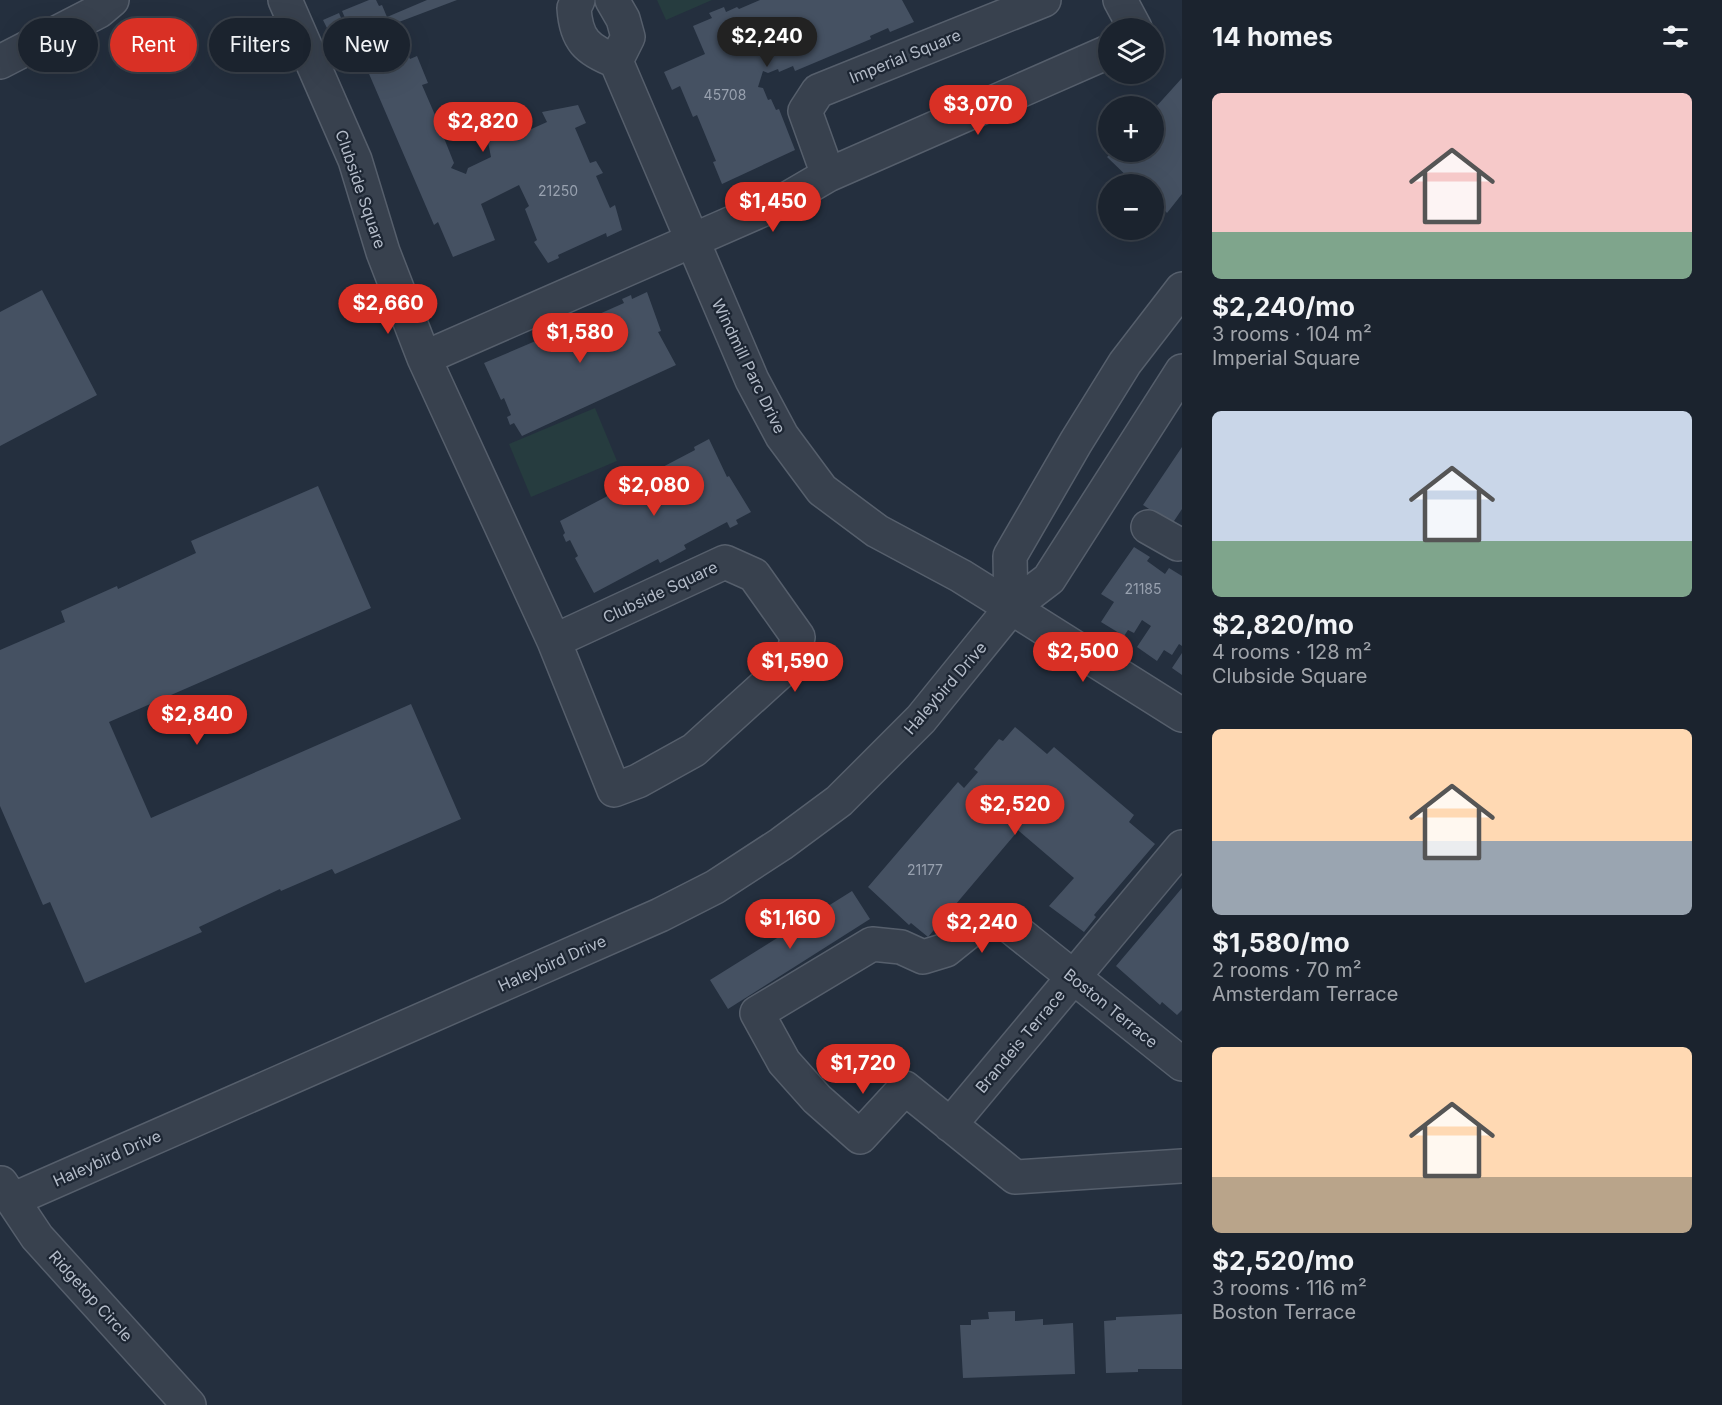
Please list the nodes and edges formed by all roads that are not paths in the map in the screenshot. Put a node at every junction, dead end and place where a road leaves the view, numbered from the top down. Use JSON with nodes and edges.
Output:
{"nodes":[{"id":1,"x":112,"y":0,"type":"edge"},
{"id":2,"x":285,"y":0,"type":"edge"},
{"id":3,"x":578,"y":0,"type":"edge"},
{"id":4,"x":612,"y":0,"type":"edge"},
{"id":5,"x":1044,"y":0,"type":"edge"},
{"id":6,"x":1120,"y":0,"type":"edge"},
{"id":7,"x":1130,"y":18,"type":"edge"},
{"id":8,"x":1098,"y":56,"type":"edge"},
{"id":9,"x":616,"y":61,"type":"junction"},
{"id":10,"x":0,"y":62,"type":"edge"},
{"id":11,"x":828,"y":175,"type":"junction"},
{"id":12,"x":692,"y":242,"type":"junction"},
{"id":13,"x":1182,"y":290,"type":"edge"},
{"id":14,"x":424,"y":358,"type":"junction"},
{"id":15,"x":1182,"y":371,"type":"edge"},
{"id":16,"x":1149,"y":527,"type":"dead end"},
{"id":17,"x":1181,"y":543,"type":"edge"},
{"id":18,"x":1011,"y":608,"type":"junction"},
{"id":19,"x":554,"y":641,"type":"junction"},
{"id":20,"x":1182,"y":715,"type":"edge"},
{"id":21,"x":1182,"y":847,"type":"edge"},
{"id":22,"x":1073,"y":978,"type":"junction"},
{"id":23,"x":1181,"y":1062,"type":"edge"},
{"id":24,"x":950,"y":1125,"type":"junction"},
{"id":25,"x":1182,"y":1166,"type":"edge"},
{"id":26,"x":6,"y":1191,"type":"edge"},
{"id":27,"x":189,"y":1405,"type":"edge"}],
"edges":[{"from":1,"to":10,"type":"street"},
{"from":2,"to":14,"type":"street","name":"Clubside Square"},
{"from":3,"to":9,"type":"street"},
{"from":4,"to":9,"type":"street"},
{"from":5,"to":11,"type":"street","name":"Imperial Square"},
{"from":6,"to":7,"type":"street"},
{"from":8,"to":11,"type":"street"},
{"from":9,"to":12,"type":"street","name":"Windmill Parc Drive"},
{"from":11,"to":12,"type":"street"},
{"from":12,"to":14,"type":"street"},
{"from":12,"to":18,"type":"street","name":"Windmill Parc Drive"},
{"from":13,"to":18,"type":"street"},
{"from":14,"to":19,"type":"street","name":"Clubside Square"},
{"from":15,"to":18,"type":"street","name":"Haleybird Drive"},
{"from":16,"to":17,"type":"street"},
{"from":18,"to":20,"type":"street","name":"Windmill Parc Drive"},
{"from":18,"to":26,"type":"street","name":"Haleybird Drive"},
{"from":19,"to":19,"type":"street","name":"Clubside Square"},
{"from":21,"to":22,"type":"street","name":"Brandeis Terrace"},
{"from":22,"to":23,"type":"street","name":"Boston Terrace"},
{"from":22,"to":24,"type":"street","name":"Brandeis Terrace"},
{"from":22,"to":24,"type":"street","name":"Boston Terrace"},
{"from":24,"to":25,"type":"street","name":"Boston Terrace"},
{"from":26,"to":27,"type":"street","name":"Ridgetop Circle"}]}
